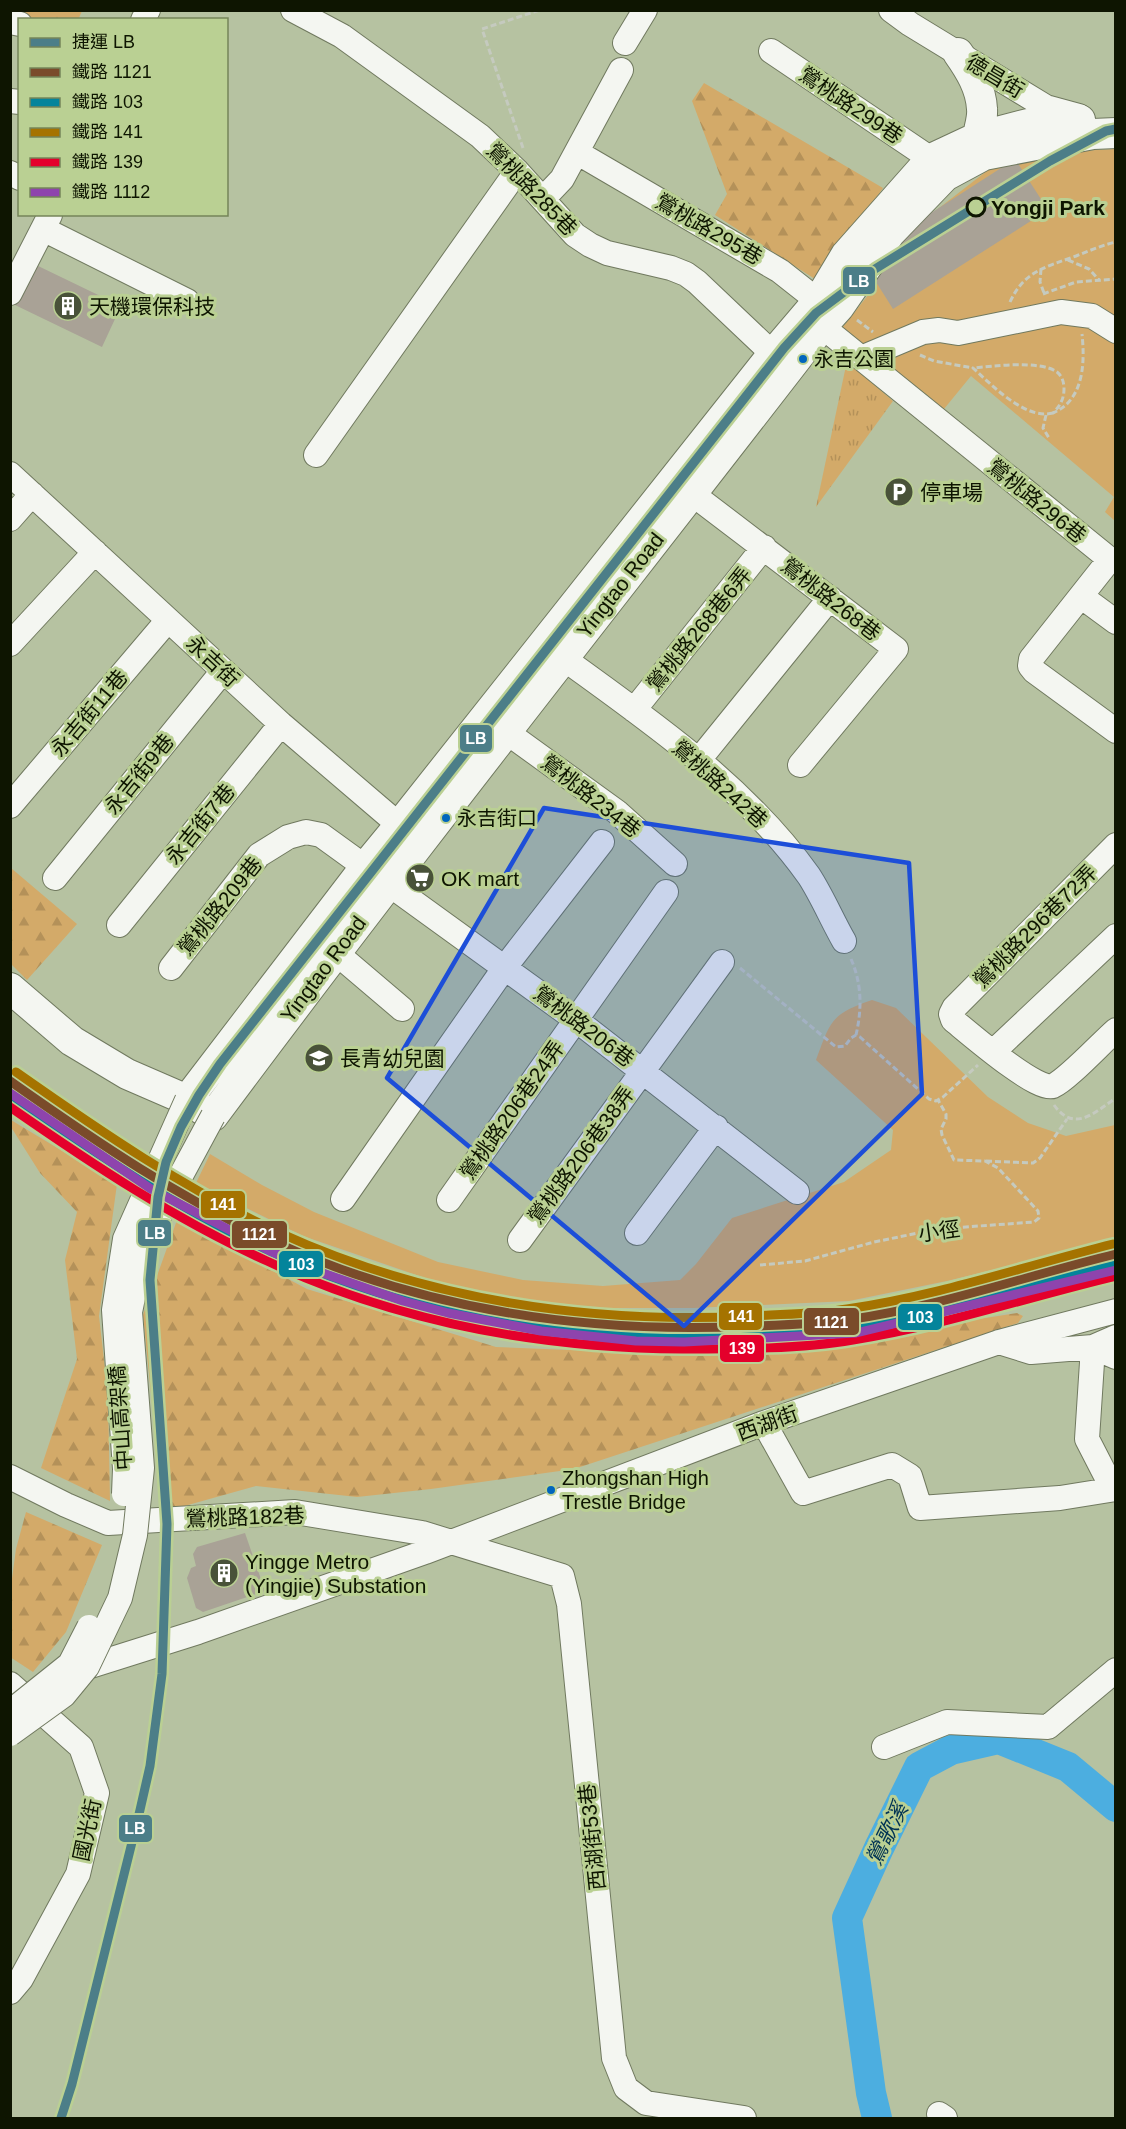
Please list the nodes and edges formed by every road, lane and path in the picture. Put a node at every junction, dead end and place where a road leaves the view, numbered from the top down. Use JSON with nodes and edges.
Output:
{"nodes":[{"id":1,"x":293,"y":10,"type":"edge"},
{"id":2,"x":540,"y":10,"type":"edge"},
{"id":3,"x":645,"y":10,"type":"edge"},
{"id":4,"x":907,"y":15,"type":"edge"},
{"id":5,"x":625,"y":43,"type":"dead end"},
{"id":6,"x":771,"y":51,"type":"dead end"},
{"id":7,"x":958,"y":53,"type":"junction"},
{"id":8,"x":621,"y":70,"type":"dead end"},
{"id":9,"x":1104,"y":126,"type":"edge"},
{"id":10,"x":978,"y":137,"type":"junction"},
{"id":11,"x":578,"y":153,"type":"junction"},
{"id":12,"x":931,"y":159,"type":"junction"},
{"id":13,"x":517,"y":171,"type":"junction"},
{"id":14,"x":543,"y":199,"type":"junction"},
{"id":15,"x":46,"y":222,"type":"edge"},
{"id":16,"x":1116,"y":242,"type":"edge"},
{"id":17,"x":1066,"y":260,"type":"junction"},
{"id":18,"x":1041,"y":269,"type":"junction"},
{"id":19,"x":1098,"y":280,"type":"dead end"},
{"id":20,"x":10,"y":293,"type":"edge"},
{"id":21,"x":1044,"y":293,"type":"dead end"},
{"id":22,"x":187,"y":301,"type":"dead end"},
{"id":23,"x":1010,"y":303,"type":"dead end"},
{"id":24,"x":820,"y":314,"type":"junction"},
{"id":25,"x":1076,"y":315,"type":"junction"},
{"id":26,"x":1116,"y":331,"type":"edge"},
{"id":27,"x":773,"y":354,"type":"junction"},
{"id":28,"x":861,"y":358,"type":"junction"},
{"id":29,"x":1053,"y":413,"type":"junction"},
{"id":30,"x":1046,"y":415,"type":"junction"},
{"id":31,"x":1049,"y":438,"type":"dead end"},
{"id":32,"x":316,"y":455,"type":"dead end"},
{"id":33,"x":10,"y":474,"type":"edge"},
{"id":34,"x":683,"y":487,"type":"junction"},
{"id":35,"x":32,"y":494,"type":"junction"},
{"id":36,"x":10,"y":519,"type":"edge"},
{"id":37,"x":764,"y":547,"type":"junction"},
{"id":38,"x":95,"y":552,"type":"junction"},
{"id":39,"x":1112,"y":556,"type":"edge"},
{"id":40,"x":1082,"y":597,"type":"junction"},
{"id":41,"x":830,"y":598,"type":"junction"},
{"id":42,"x":168,"y":620,"type":"junction"},
{"id":43,"x":1116,"y":622,"type":"edge"},
{"id":44,"x":10,"y":644,"type":"edge"},
{"id":45,"x":563,"y":657,"type":"junction"},
{"id":46,"x":223,"y":671,"type":"junction"},
{"id":47,"x":634,"y":710,"type":"junction"},
{"id":48,"x":281,"y":724,"type":"junction"},
{"id":49,"x":1116,"y":730,"type":"edge"},
{"id":50,"x":505,"y":731,"type":"junction"},
{"id":51,"x":698,"y":761,"type":"junction"},
{"id":52,"x":800,"y":765,"type":"dead end"},
{"id":53,"x":10,"y":806,"type":"edge"},
{"id":54,"x":410,"y":835,"type":"junction"},
{"id":55,"x":602,"y":842,"type":"dead end"},
{"id":56,"x":1116,"y":845,"type":"edge"},
{"id":57,"x":675,"y":864,"type":"dead end"},
{"id":58,"x":366,"y":866,"type":"junction"},
{"id":59,"x":55,"y":878,"type":"dead end"},
{"id":60,"x":389,"y":883,"type":"junction"},
{"id":61,"x":666,"y":892,"type":"dead end"},
{"id":62,"x":119,"y":925,"type":"dead end"},
{"id":63,"x":1116,"y":936,"type":"edge"},
{"id":64,"x":844,"y":941,"type":"joint"},
{"id":65,"x":335,"y":952,"type":"junction"},
{"id":66,"x":722,"y":962,"type":"joint"},
{"id":67,"x":505,"y":967,"type":"junction"},
{"id":68,"x":171,"y":968,"type":"dead end"},
{"id":69,"x":10,"y":988,"type":"edge"},
{"id":70,"x":402,"y":1009,"type":"dead end"},
{"id":71,"x":575,"y":1019,"type":"junction"},
{"id":72,"x":1116,"y":1030,"type":"edge"},
{"id":73,"x":856,"y":1035,"type":"junction"},
{"id":74,"x":993,"y":1052,"type":"junction"},
{"id":75,"x":643,"y":1070,"type":"junction"},
{"id":76,"x":1052,"y":1083,"type":"junction"},
{"id":77,"x":1116,"y":1098,"type":"edge"},
{"id":78,"x":188,"y":1100,"type":"junction"},
{"id":79,"x":938,"y":1100,"type":"junction"},
{"id":80,"x":213,"y":1116,"type":"junction"},
{"id":81,"x":1067,"y":1119,"type":"junction"},
{"id":82,"x":716,"y":1127,"type":"junction"},
{"id":83,"x":985,"y":1161,"type":"junction"},
{"id":84,"x":797,"y":1192,"type":"dead end"},
{"id":85,"x":343,"y":1199,"type":"dead end"},
{"id":86,"x":449,"y":1200,"type":"dead end"},
{"id":87,"x":637,"y":1233,"type":"dead end"},
{"id":88,"x":520,"y":1240,"type":"dead end"},
{"id":89,"x":760,"y":1264,"type":"dead end"},
{"id":90,"x":1116,"y":1311,"type":"edge"},
{"id":91,"x":1116,"y":1337,"type":"edge"},
{"id":92,"x":999,"y":1342,"type":"junction"},
{"id":93,"x":1093,"y":1347,"type":"junction"},
{"id":94,"x":1116,"y":1357,"type":"edge"},
{"id":95,"x":764,"y":1423,"type":"junction"},
{"id":96,"x":10,"y":1477,"type":"edge"},
{"id":97,"x":1116,"y":1487,"type":"edge"},
{"id":98,"x":451,"y":1542,"type":"junction"},
{"id":99,"x":425,"y":1552,"type":"joint"},
{"id":100,"x":78,"y":1666,"type":"junction"},
{"id":101,"x":1116,"y":1670,"type":"edge"},
{"id":102,"x":10,"y":1684,"type":"edge"},
{"id":103,"x":10,"y":1712,"type":"edge"},
{"id":104,"x":10,"y":1734,"type":"edge"},
{"id":105,"x":884,"y":1747,"type":"dead end"},
{"id":106,"x":10,"y":1992,"type":"edge"},
{"id":107,"x":744,"y":2118,"type":"edge"}],
"edges":[{"from":1,"to":13,"type":"street","name":"鶯桃路285巷"},
{"from":2,"to":13,"type":"path"},
{"from":3,"to":5,"type":"street"},
{"from":4,"to":7,"type":"street","name":"德昌街"},
{"from":6,"to":12,"type":"street","name":"鶯桃路299巷"},
{"from":7,"to":9,"type":"street","name":"德昌街"},
{"from":7,"to":10,"type":"main road"},
{"from":8,"to":11,"type":"street"},
{"from":9,"to":10,"type":"main road","name":"Yingtao Road"},
{"from":9,"to":24,"type":"main road","name":"Yingtao Road"},
{"from":10,"to":12,"type":"main road","name":"Yingtao Road"},
{"from":11,"to":14,"type":"street"},
{"from":11,"to":24,"type":"street","name":"鶯桃路295巷"},
{"from":12,"to":24,"type":"main road","name":"Yingtao Road"},
{"from":13,"to":14,"type":"street","name":"鶯桃路285巷"},
{"from":13,"to":32,"type":"street"},
{"from":14,"to":27,"type":"street","name":"鶯桃路285巷"},
{"from":15,"to":20,"type":"street"},
{"from":15,"to":22,"type":"street"},
{"from":16,"to":17,"type":"path"},
{"from":17,"to":18,"type":"path"},
{"from":17,"to":19,"type":"path"},
{"from":18,"to":21,"type":"path"},
{"from":18,"to":23,"type":"path"},
{"from":24,"to":27,"type":"main road","name":"Yingtao Road"},
{"from":24,"to":28,"type":"street","name":"鶯桃路296巷"},
{"from":24,"to":34,"type":"main road","name":"Yingtao Road"},
{"from":25,"to":26,"type":"street"},
{"from":25,"to":28,"type":"street"},
{"from":25,"to":29,"type":"path"},
{"from":27,"to":34,"type":"main road","name":"Yingtao Road"},
{"from":28,"to":39,"type":"street","name":"鶯桃路296巷"},
{"from":29,"to":30,"type":"path"},
{"from":29,"to":30,"type":"path"},
{"from":30,"to":31,"type":"path"},
{"from":33,"to":35,"type":"street","name":"永吉街"},
{"from":34,"to":37,"type":"street","name":"鶯桃路268巷"},
{"from":34,"to":45,"type":"main road","name":"Yingtao Road"},
{"from":34,"to":54,"type":"main road","name":"Yingtao Road"},
{"from":35,"to":36,"type":"street"},
{"from":35,"to":38,"type":"street","name":"永吉街"},
{"from":37,"to":41,"type":"street","name":"鶯桃路268巷"},
{"from":37,"to":47,"type":"street","name":"鶯桃路268巷6弄"},
{"from":38,"to":42,"type":"street","name":"永吉街"},
{"from":38,"to":44,"type":"street"},
{"from":39,"to":40,"type":"street","name":"鶯桃路296巷"},
{"from":40,"to":43,"type":"street"},
{"from":40,"to":49,"type":"street","name":"鶯桃路296巷"},
{"from":41,"to":51,"type":"street"},
{"from":41,"to":52,"type":"street","name":"鶯桃路268巷"},
{"from":42,"to":46,"type":"street","name":"永吉街"},
{"from":42,"to":53,"type":"street","name":"永吉街11巷"},
{"from":45,"to":47,"type":"street","name":"鶯桃路242巷"},
{"from":45,"to":50,"type":"main road","name":"Yingtao Road"},
{"from":46,"to":48,"type":"street","name":"永吉街"},
{"from":46,"to":59,"type":"street","name":"永吉街9巷"},
{"from":47,"to":51,"type":"street","name":"鶯桃路242巷"},
{"from":48,"to":54,"type":"street","name":"永吉街"},
{"from":48,"to":62,"type":"street","name":"永吉街7巷"},
{"from":50,"to":54,"type":"main road","name":"Yingtao Road"},
{"from":50,"to":57,"type":"street","name":"鶯桃路234巷"},
{"from":51,"to":64,"type":"street","name":"鶯桃路242巷"},
{"from":54,"to":58,"type":"main road","name":"Yingtao Road"},
{"from":54,"to":60,"type":"main road","name":"Yingtao Road"},
{"from":55,"to":67,"type":"street"},
{"from":56,"to":74,"type":"street","name":"鶯桃路296巷72弄"},
{"from":58,"to":60,"type":"street","name":"鶯桃路206巷"},
{"from":58,"to":68,"type":"street","name":"鶯桃路209巷"},
{"from":58,"to":78,"type":"main road","name":"Yingtao Road"},
{"from":60,"to":65,"type":"main road","name":"Yingtao Road"},
{"from":60,"to":67,"type":"street","name":"鶯桃路206巷"},
{"from":61,"to":71,"type":"street","name":"鶯桃路206巷24弄"},
{"from":63,"to":74,"type":"street"},
{"from":64,"to":73,"type":"path"},
{"from":65,"to":70,"type":"street"},
{"from":65,"to":80,"type":"main road","name":"Yingtao Road"},
{"from":66,"to":73,"type":"path"},
{"from":66,"to":75,"type":"street","name":"鶯桃路206巷38弄"},
{"from":67,"to":71,"type":"street","name":"鶯桃路206巷"},
{"from":67,"to":85,"type":"street"},
{"from":69,"to":78,"type":"main road"},
{"from":71,"to":75,"type":"street","name":"鶯桃路206巷"},
{"from":71,"to":86,"type":"street","name":"鶯桃路206巷24弄"},
{"from":72,"to":76,"type":"street"},
{"from":73,"to":79,"type":"path"},
{"from":74,"to":76,"type":"street"},
{"from":74,"to":79,"type":"path"},
{"from":75,"to":82,"type":"street","name":"鶯桃路206巷"},
{"from":75,"to":88,"type":"street","name":"鶯桃路206巷38弄"},
{"from":76,"to":81,"type":"path"},
{"from":77,"to":81,"type":"path"},
{"from":78,"to":80,"type":"main road"},
{"from":78,"to":100,"type":"street","name":"中山高架橋","bridge":true},
{"from":79,"to":83,"type":"path"},
{"from":80,"to":100,"type":"street","name":"中山高架橋","bridge":true},
{"from":81,"to":83,"type":"path"},
{"from":82,"to":84,"type":"street","name":"鶯桃路206巷"},
{"from":82,"to":87,"type":"street"},
{"from":83,"to":89,"type":"path","name":"小徑"},
{"from":90,"to":92,"type":"street","name":"西湖街"},
{"from":91,"to":93,"type":"street"},
{"from":92,"to":93,"type":"street"},
{"from":92,"to":95,"type":"street","name":"西湖街"},
{"from":93,"to":94,"type":"street"},
{"from":93,"to":97,"type":"street"},
{"from":95,"to":97,"type":"street"},
{"from":95,"to":98,"type":"street","name":"西湖街"},
{"from":96,"to":98,"type":"street","name":"鶯桃路182巷"},
{"from":98,"to":99,"type":"street","name":"西湖街"},
{"from":98,"to":107,"type":"street","name":"西湖街53巷"},
{"from":99,"to":100,"type":"street","name":"中山高架橋"},
{"from":100,"to":103,"type":"street","name":"中山高架橋","bridge":true},
{"from":100,"to":104,"type":"street","name":"中山高架橋","bridge":true},
{"from":101,"to":105,"type":"street"},
{"from":102,"to":106,"type":"street","name":"國光街"}]}
